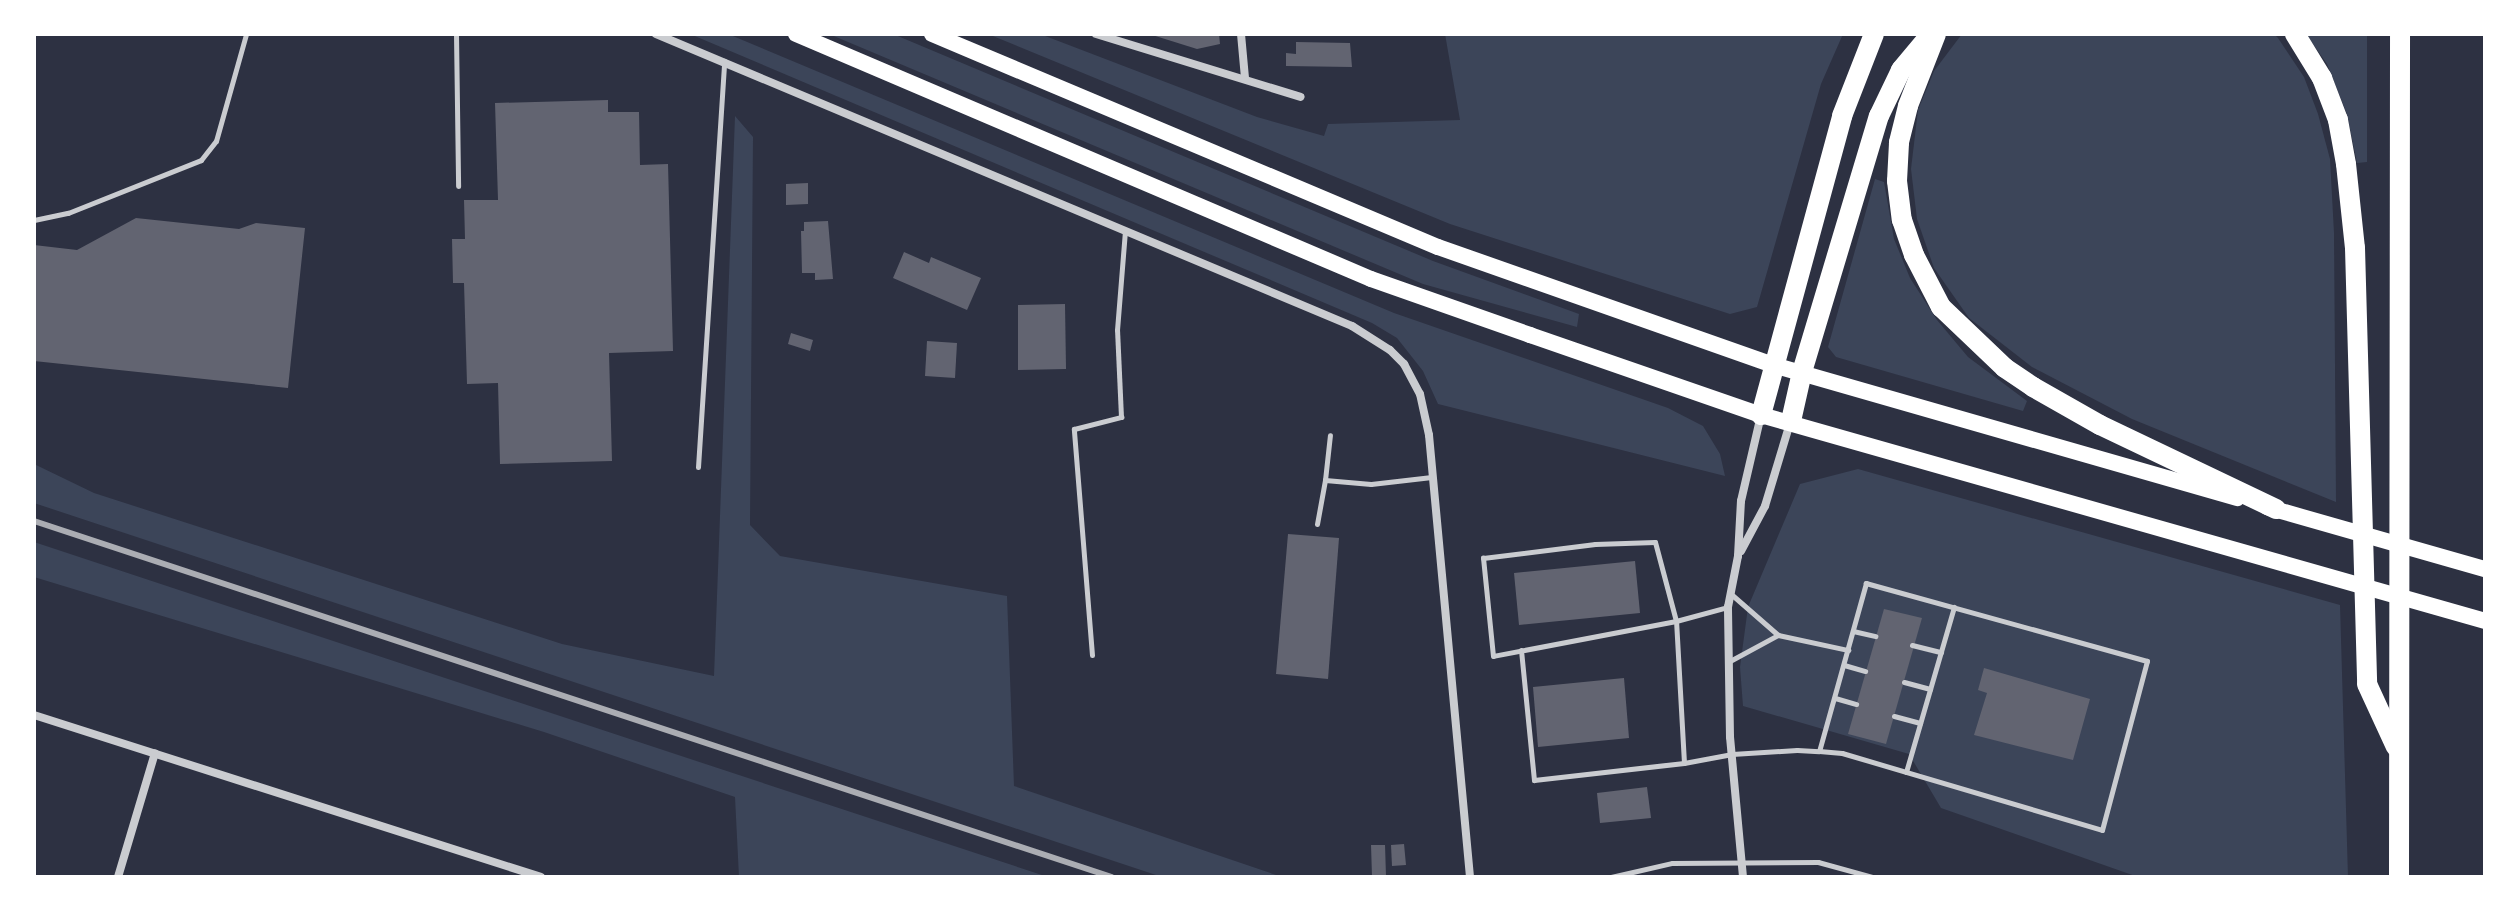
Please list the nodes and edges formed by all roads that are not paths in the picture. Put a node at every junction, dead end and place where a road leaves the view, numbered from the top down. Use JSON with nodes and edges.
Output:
{"nodes":[{"id":1,"x":246,"y":34,"type":"edge"},
{"id":2,"x":456,"y":34,"type":"edge"},
{"id":3,"x":656,"y":34,"type":"edge"},
{"id":4,"x":796,"y":34,"type":"edge"},
{"id":5,"x":932,"y":34,"type":"edge"},
{"id":6,"x":1096,"y":34,"type":"edge"},
{"id":7,"x":1127,"y":34,"type":"edge"},
{"id":8,"x":1241,"y":34,"type":"edge"},
{"id":9,"x":1874,"y":34,"type":"edge"},
{"id":10,"x":1934,"y":34,"type":"edge"},
{"id":11,"x":2295,"y":34,"type":"edge"},
{"id":12,"x":2400,"y":34,"type":"edge"},
{"id":13,"x":1128,"y":46,"type":"junction"},
{"id":14,"x":724,"y":60,"type":"junction"},
{"id":15,"x":1245,"y":78,"type":"junction"},
{"id":16,"x":1301,"y":97,"type":"dead end"},
{"id":17,"x":458,"y":186,"type":"dead end"},
{"id":18,"x":34,"y":220,"type":"edge"},
{"id":19,"x":1125,"y":230,"type":"junction"},
{"id":20,"x":1773,"y":365,"type":"junction"},
{"id":21,"x":1802,"y":372,"type":"junction"},
{"id":22,"x":1761,"y":415,"type":"junction"},
{"id":23,"x":1791,"y":421,"type":"junction"},
{"id":24,"x":1330,"y":435,"type":"dead end"},
{"id":25,"x":698,"y":467,"type":"dead end"},
{"id":26,"x":1433,"y":477,"type":"junction"},
{"id":27,"x":1325,"y":480,"type":"junction"},
{"id":28,"x":2276,"y":509,"type":"junction"},
{"id":29,"x":1317,"y":524,"type":"dead end"},
{"id":30,"x":1738,"y":556,"type":"junction"},
{"id":31,"x":2485,"y":569,"type":"edge"},
{"id":32,"x":1731,"y":594,"type":"junction"},
{"id":33,"x":1728,"y":607,"type":"junction"},
{"id":34,"x":1954,"y":607,"type":"junction"},
{"id":35,"x":1676,"y":621,"type":"junction"},
{"id":36,"x":2485,"y":621,"type":"edge"},
{"id":37,"x":1853,"y":631,"type":"junction"},
{"id":38,"x":1778,"y":635,"type":"junction"},
{"id":39,"x":1875,"y":636,"type":"dead end"},
{"id":40,"x":1912,"y":645,"type":"dead end"},
{"id":41,"x":1521,"y":650,"type":"junction"},
{"id":42,"x":1848,"y":650,"type":"junction"},
{"id":43,"x":1941,"y":652,"type":"junction"},
{"id":44,"x":1092,"y":655,"type":"dead end"},
{"id":45,"x":1727,"y":662,"type":"junction"},
{"id":46,"x":1844,"y":665,"type":"junction"},
{"id":47,"x":1865,"y":671,"type":"dead end"},
{"id":48,"x":1904,"y":682,"type":"dead end"},
{"id":49,"x":1930,"y":689,"type":"junction"},
{"id":50,"x":1835,"y":698,"type":"junction"},
{"id":51,"x":1856,"y":704,"type":"dead end"},
{"id":52,"x":34,"y":715,"type":"edge"},
{"id":53,"x":1894,"y":716,"type":"dead end"},
{"id":54,"x":1920,"y":723,"type":"junction"},
{"id":55,"x":1819,"y":751,"type":"junction"},
{"id":56,"x":155,"y":753,"type":"junction"},
{"id":57,"x":2399,"y":753,"type":"junction"},
{"id":58,"x":1732,"y":754,"type":"junction"},
{"id":59,"x":1684,"y":763,"type":"junction"},
{"id":60,"x":1906,"y":772,"type":"junction"},
{"id":61,"x":1741,"y":864,"type":"junction"},
{"id":62,"x":118,"y":877,"type":"edge"},
{"id":63,"x":541,"y":877,"type":"edge"},
{"id":64,"x":1470,"y":877,"type":"edge"},
{"id":65,"x":1611,"y":877,"type":"edge"},
{"id":66,"x":1743,"y":877,"type":"edge"},
{"id":67,"x":1873,"y":877,"type":"edge"},
{"id":68,"x":2399,"y":877,"type":"edge"}],
"edges":[{"from":1,"to":18,"type":"lane"},
{"from":2,"to":17,"type":"lane"},
{"from":3,"to":14,"type":"street"},
{"from":4,"to":22,"type":"main road"},
{"from":5,"to":20,"type":"main road"},
{"from":6,"to":13,"type":"street"},
{"from":7,"to":13,"type":"street"},
{"from":8,"to":15,"type":"street"},
{"from":9,"to":20,"type":"highway"},
{"from":10,"to":21,"type":"highway"},
{"from":10,"to":28,"type":"highway"},
{"from":11,"to":57,"type":"highway"},
{"from":12,"to":57,"type":"highway"},
{"from":13,"to":15,"type":"street"},
{"from":14,"to":19,"type":"street"},
{"from":14,"to":25,"type":"lane"},
{"from":15,"to":16,"type":"street"},
{"from":19,"to":26,"type":"street"},
{"from":19,"to":44,"type":"lane"},
{"from":20,"to":21,"type":"main road"},
{"from":20,"to":22,"type":"highway"},
{"from":21,"to":23,"type":"highway"},
{"from":21,"to":28,"type":"main road"},
{"from":22,"to":23,"type":"main road"},
{"from":22,"to":30,"type":"street"},
{"from":23,"to":30,"type":"street"},
{"from":23,"to":36,"type":"main road"},
{"from":24,"to":27,"type":"lane"},
{"from":26,"to":27,"type":"lane"},
{"from":26,"to":64,"type":"street"},
{"from":27,"to":29,"type":"lane"},
{"from":28,"to":31,"type":"main road"},
{"from":30,"to":32,"type":"street"},
{"from":32,"to":33,"type":"street"},
{"from":32,"to":38,"type":"lane"},
{"from":33,"to":35,"type":"lane"},
{"from":33,"to":45,"type":"street"},
{"from":34,"to":37,"type":"lane"},
{"from":34,"to":43,"type":"lane"},
{"from":34,"to":60,"type":"lane"},
{"from":35,"to":41,"type":"lane"},
{"from":35,"to":41,"type":"lane"},
{"from":35,"to":59,"type":"lane"},
{"from":37,"to":39,"type":"lane"},
{"from":37,"to":42,"type":"lane"},
{"from":38,"to":42,"type":"lane"},
{"from":38,"to":45,"type":"lane"},
{"from":40,"to":43,"type":"lane"},
{"from":41,"to":59,"type":"lane"},
{"from":42,"to":46,"type":"lane"},
{"from":43,"to":49,"type":"lane"},
{"from":45,"to":58,"type":"street"},
{"from":46,"to":47,"type":"lane"},
{"from":46,"to":50,"type":"lane"},
{"from":48,"to":49,"type":"lane"},
{"from":49,"to":54,"type":"lane"},
{"from":50,"to":51,"type":"lane"},
{"from":50,"to":55,"type":"lane"},
{"from":52,"to":56,"type":"street"},
{"from":53,"to":54,"type":"lane"},
{"from":54,"to":60,"type":"lane"},
{"from":55,"to":58,"type":"lane"},
{"from":55,"to":60,"type":"lane"},
{"from":56,"to":62,"type":"street"},
{"from":56,"to":63,"type":"street"},
{"from":57,"to":68,"type":"highway"},
{"from":58,"to":59,"type":"lane"},
{"from":58,"to":61,"type":"street"},
{"from":61,"to":65,"type":"lane"},
{"from":61,"to":66,"type":"street"},
{"from":61,"to":67,"type":"lane"}]}
